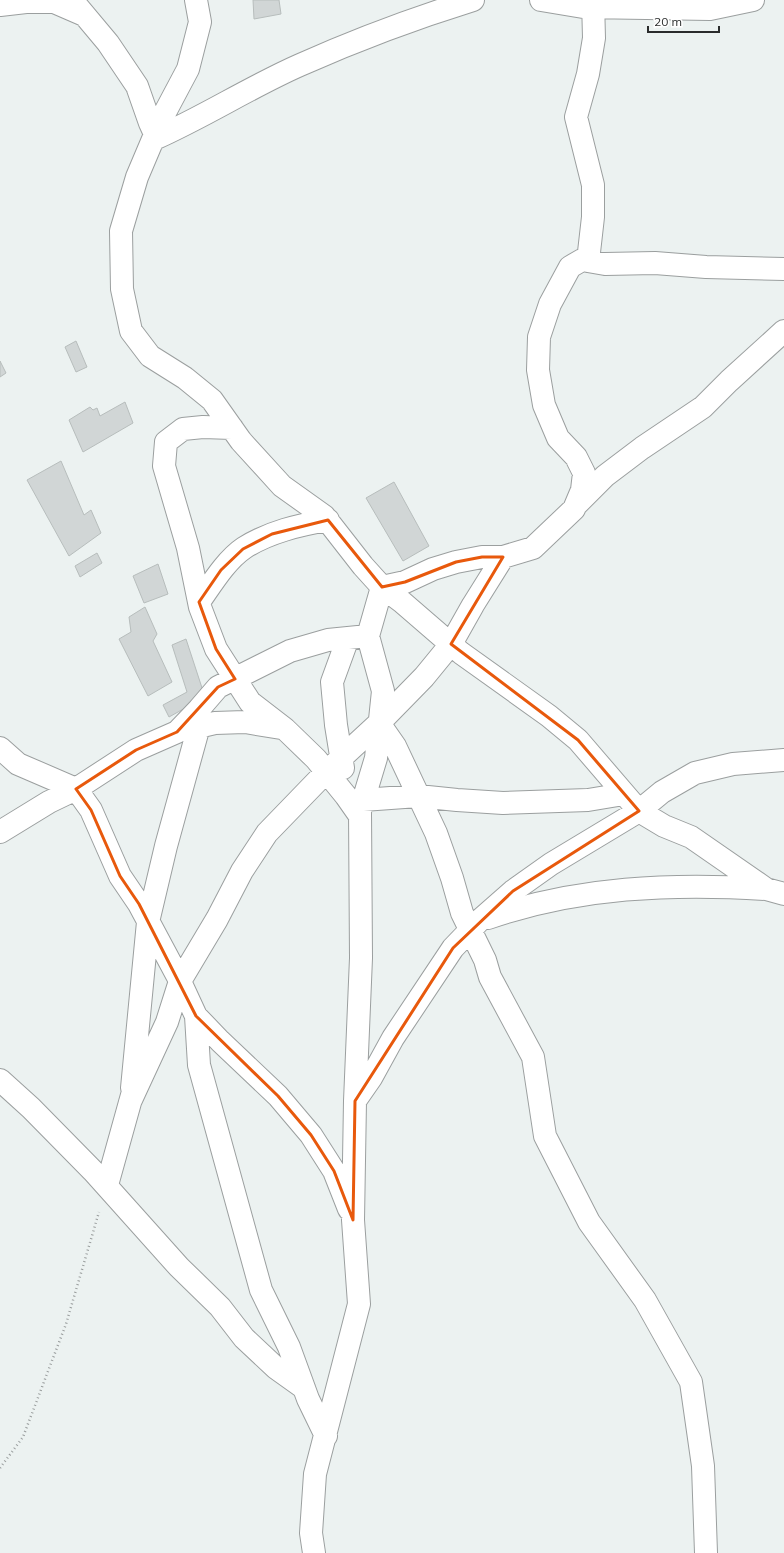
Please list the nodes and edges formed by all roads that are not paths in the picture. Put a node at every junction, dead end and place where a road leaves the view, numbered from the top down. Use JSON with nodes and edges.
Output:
{"nodes":[{"id":1,"x":196,"y":0,"type":"edge"},
{"id":2,"x":473,"y":0,"type":"edge"},
{"id":3,"x":541,"y":0,"type":"edge"},
{"id":4,"x":753,"y":0,"type":"edge"},
{"id":5,"x":593,"y":4,"type":"edge"},
{"id":6,"x":0,"y":5,"type":"edge"},
{"id":7,"x":78,"y":7,"type":"edge"},
{"id":8,"x":154,"y":137,"type":"junction"},
{"id":9,"x":588,"y":261,"type":"junction"},
{"id":10,"x":784,"y":269,"type":"edge"},
{"id":11,"x":784,"y":331,"type":"edge"},
{"id":12,"x":232,"y":428,"type":"junction"},
{"id":13,"x":576,"y":505,"type":"junction"},
{"id":14,"x":328,"y":520,"type":"junction"},
{"id":15,"x":503,"y":557,"type":"junction"},
{"id":16,"x":382,"y":587,"type":"junction"},
{"id":17,"x":198,"y":602,"type":"junction"},
{"id":18,"x":358,"y":637,"type":"junction"},
{"id":19,"x":451,"y":644,"type":"junction"},
{"id":20,"x":235,"y":679,"type":"junction"},
{"id":21,"x":380,"y":723,"type":"junction"},
{"id":22,"x":199,"y":726,"type":"junction"},
{"id":23,"x":285,"y":729,"type":"junction"},
{"id":24,"x":177,"y":732,"type":"junction"},
{"id":25,"x":0,"y":748,"type":"edge"},
{"id":26,"x":784,"y":760,"type":"edge"},
{"id":27,"x":334,"y":764,"type":"junction"},
{"id":28,"x":76,"y":789,"type":"junction"},
{"id":29,"x":624,"y":794,"type":"junction"},
{"id":30,"x":418,"y":796,"type":"junction"},
{"id":31,"x":362,"y":808,"type":"junction"},
{"id":32,"x":639,"y":811,"type":"junction"},
{"id":33,"x":0,"y":832,"type":"edge"},
{"id":34,"x":775,"y":891,"type":"edge"},
{"id":35,"x":148,"y":922,"type":"junction"},
{"id":36,"x":475,"y":926,"type":"junction"},
{"id":37,"x":170,"y":961,"type":"junction"},
{"id":38,"x":180,"y":982,"type":"junction"},
{"id":39,"x":196,"y":1016,"type":"junction"},
{"id":40,"x":0,"y":1080,"type":"edge"},
{"id":41,"x":355,"y":1101,"type":"junction"},
{"id":42,"x":130,"y":1102,"type":"junction"},
{"id":43,"x":107,"y":1185,"type":"junction"},
{"id":44,"x":353,"y":1220,"type":"junction"},
{"id":45,"x":304,"y":1388,"type":"junction"},
{"id":46,"x":326,"y":1436,"type":"junction"},
{"id":47,"x":314,"y":1553,"type":"edge"},
{"id":48,"x":706,"y":1553,"type":"edge"}],
"edges":[{"from":1,"to":8,"type":"street"},
{"from":2,"to":8,"type":"street"},
{"from":3,"to":5,"type":"street"},
{"from":4,"to":5,"type":"street"},
{"from":5,"to":9,"type":"street"},
{"from":6,"to":7,"type":"street"},
{"from":7,"to":8,"type":"street"},
{"from":8,"to":12,"type":"street"},
{"from":9,"to":10,"type":"street"},
{"from":9,"to":13,"type":"street"},
{"from":11,"to":13,"type":"street"},
{"from":12,"to":14,"type":"street"},
{"from":12,"to":17,"type":"street"},
{"from":13,"to":15,"type":"street"},
{"from":14,"to":16,"type":"street"},
{"from":14,"to":17,"type":"street"},
{"from":15,"to":16,"type":"street"},
{"from":15,"to":19,"type":"street"},
{"from":16,"to":18,"type":"street"},
{"from":16,"to":19,"type":"street"},
{"from":17,"to":20,"type":"street"},
{"from":18,"to":20,"type":"street"},
{"from":18,"to":21,"type":"street"},
{"from":18,"to":27,"type":"street"},
{"from":19,"to":21,"type":"street"},
{"from":19,"to":29,"type":"street"},
{"from":20,"to":23,"type":"street"},
{"from":20,"to":24,"type":"street"},
{"from":21,"to":27,"type":"street"},
{"from":21,"to":30,"type":"street"},
{"from":21,"to":31,"type":"street"},
{"from":22,"to":23,"type":"street"},
{"from":22,"to":24,"type":"street"},
{"from":22,"to":35,"type":"street"},
{"from":23,"to":27,"type":"street"},
{"from":24,"to":28,"type":"street"},
{"from":25,"to":28,"type":"street"},
{"from":26,"to":32,"type":"street"},
{"from":27,"to":31,"type":"street"},
{"from":27,"to":38,"type":"street"},
{"from":28,"to":33,"type":"street"},
{"from":28,"to":35,"type":"street"},
{"from":29,"to":30,"type":"street"},
{"from":29,"to":32,"type":"street"},
{"from":30,"to":31,"type":"street"},
{"from":30,"to":36,"type":"street"},
{"from":31,"to":41,"type":"street"},
{"from":32,"to":34,"type":"street"},
{"from":32,"to":36,"type":"street"},
{"from":34,"to":36,"type":"street"},
{"from":35,"to":37,"type":"street"},
{"from":35,"to":42,"type":"street"},
{"from":36,"to":41,"type":"street"},
{"from":36,"to":48,"type":"street"},
{"from":37,"to":38,"type":"street"},
{"from":37,"to":42,"type":"street"},
{"from":38,"to":39,"type":"street"},
{"from":38,"to":42,"type":"street"},
{"from":39,"to":44,"type":"street"},
{"from":39,"to":45,"type":"street"},
{"from":40,"to":43,"type":"street"},
{"from":41,"to":44,"type":"street"},
{"from":42,"to":43,"type":"street"},
{"from":43,"to":45,"type":"street"},
{"from":44,"to":46,"type":"street"},
{"from":45,"to":46,"type":"street"},
{"from":46,"to":47,"type":"street"}]}
